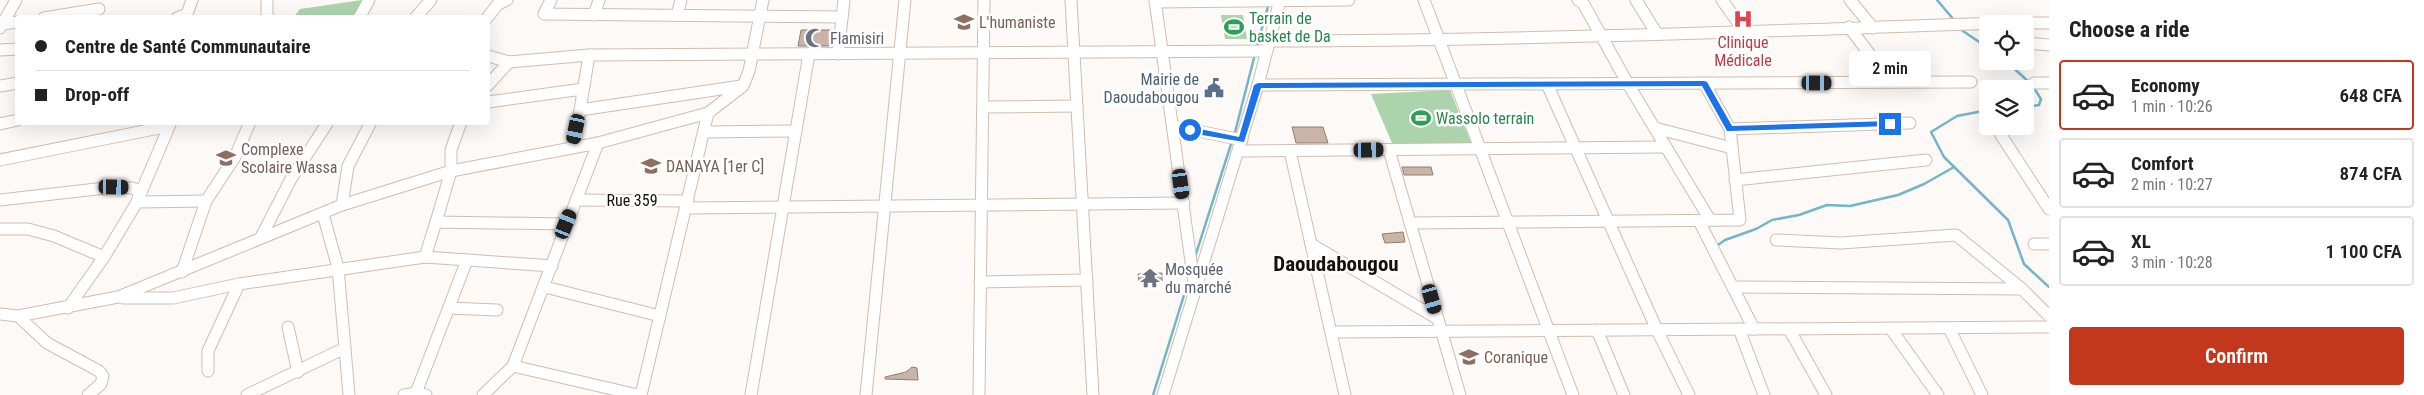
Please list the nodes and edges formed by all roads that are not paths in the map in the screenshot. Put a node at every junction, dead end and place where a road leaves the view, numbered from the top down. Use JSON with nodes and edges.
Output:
{"nodes":[{"id":1,"x":16,"y":0,"type":"edge"},
{"id":2,"x":192,"y":0,"type":"edge"},
{"id":3,"x":267,"y":0,"type":"edge"},
{"id":4,"x":369,"y":0,"type":"edge"},
{"id":5,"x":430,"y":0,"type":"edge"},
{"id":6,"x":507,"y":0,"type":"edge"},
{"id":7,"x":551,"y":0,"type":"edge"},
{"id":8,"x":599,"y":0,"type":"edge"},
{"id":9,"x":681,"y":0,"type":"edge"},
{"id":10,"x":763,"y":0,"type":"edge"},
{"id":11,"x":844,"y":0,"type":"edge"},
{"id":12,"x":905,"y":0,"type":"edge"},
{"id":13,"x":984,"y":0,"type":"edge"},
{"id":14,"x":1071,"y":0,"type":"edge"},
{"id":15,"x":1280,"y":0,"type":"edge"},
{"id":16,"x":1349,"y":0,"type":"edge"},
{"id":17,"x":1424,"y":0,"type":"edge"},
{"id":18,"x":1578,"y":0,"type":"edge"},
{"id":19,"x":1636,"y":0,"type":"edge"},
{"id":20,"x":1722,"y":0,"type":"edge"},
{"id":21,"x":1850,"y":0,"type":"edge"},
{"id":22,"x":1155,"y":1,"type":"edge"},
{"id":23,"x":99,"y":9,"type":"edge"},
{"id":24,"x":62,"y":15,"type":"edge"},
{"id":25,"x":188,"y":15,"type":"edge"},
{"id":26,"x":267,"y":15,"type":"edge"},
{"id":27,"x":361,"y":15,"type":"edge"},
{"id":28,"x":418,"y":15,"type":"edge"},
{"id":29,"x":489,"y":15,"type":"edge"},
{"id":30,"x":594,"y":15,"type":"junction"},
{"id":31,"x":677,"y":15,"type":"junction"},
{"id":32,"x":760,"y":16,"type":"junction"},
{"id":33,"x":842,"y":17,"type":"junction"},
{"id":34,"x":15,"y":23,"type":"edge"},
{"id":35,"x":2049,"y":23,"type":"edge"},
{"id":36,"x":1,"y":26,"type":"edge"},
{"id":37,"x":1849,"y":27,"type":"junction"},
{"id":38,"x":1873,"y":28,"type":"junction"},
{"id":39,"x":1744,"y":31,"type":"junction"},
{"id":40,"x":1657,"y":34,"type":"junction"},
{"id":41,"x":1601,"y":36,"type":"junction"},
{"id":42,"x":1441,"y":41,"type":"junction"},
{"id":43,"x":2034,"y":44,"type":"edge"},
{"id":44,"x":2049,"y":45,"type":"edge"},
{"id":45,"x":1268,"y":46,"type":"junction"},
{"id":46,"x":15,"y":49,"type":"edge"},
{"id":47,"x":0,"y":50,"type":"edge"},
{"id":48,"x":1163,"y":52,"type":"junction"},
{"id":49,"x":984,"y":53,"type":"junction"},
{"id":50,"x":1074,"y":53,"type":"junction"},
{"id":51,"x":752,"y":54,"type":"junction"},
{"id":52,"x":809,"y":54,"type":"junction"},
{"id":53,"x":838,"y":54,"type":"junction"},
{"id":54,"x":898,"y":54,"type":"junction"},
{"id":55,"x":589,"y":55,"type":"junction"},
{"id":56,"x":490,"y":57,"type":"edge"},
{"id":57,"x":509,"y":62,"type":"junction"},
{"id":58,"x":1892,"y":82,"type":"junction"},
{"id":59,"x":1971,"y":82,"type":"dead end"},
{"id":60,"x":490,"y":83,"type":"edge"},
{"id":61,"x":1704,"y":83,"type":"junction"},
{"id":62,"x":2034,"y":83,"type":"dead end"},
{"id":63,"x":15,"y":84,"type":"edge"},
{"id":64,"x":1546,"y":84,"type":"junction"},
{"id":65,"x":1628,"y":84,"type":"junction"},
{"id":66,"x":2049,"y":84,"type":"edge"},
{"id":67,"x":1258,"y":85,"type":"junction"},
{"id":68,"x":1457,"y":85,"type":"junction"},
{"id":69,"x":0,"y":86,"type":"edge"},
{"id":70,"x":743,"y":86,"type":"junction"},
{"id":71,"x":583,"y":89,"type":"junction"},
{"id":72,"x":490,"y":102,"type":"edge"},
{"id":73,"x":1077,"y":106,"type":"junction"},
{"id":74,"x":983,"y":107,"type":"junction"},
{"id":75,"x":580,"y":110,"type":"junction"},
{"id":76,"x":708,"y":113,"type":"junction"},
{"id":77,"x":15,"y":121,"type":"edge"},
{"id":78,"x":1910,"y":123,"type":"dead end"},
{"id":79,"x":0,"y":124,"type":"edge"},
{"id":80,"x":165,"y":125,"type":"edge"},
{"id":81,"x":170,"y":125,"type":"edge"},
{"id":82,"x":249,"y":125,"type":"edge"},
{"id":83,"x":326,"y":125,"type":"edge"},
{"id":84,"x":370,"y":125,"type":"edge"},
{"id":85,"x":460,"y":125,"type":"edge"},
{"id":86,"x":1173,"y":126,"type":"junction"},
{"id":87,"x":1654,"y":128,"type":"junction"},
{"id":88,"x":1730,"y":129,"type":"junction"},
{"id":89,"x":796,"y":130,"type":"junction"},
{"id":90,"x":704,"y":132,"type":"junction"},
{"id":91,"x":2001,"y":135,"type":"dead end"},
{"id":92,"x":598,"y":142,"type":"junction"},
{"id":93,"x":1240,"y":146,"type":"junction"},
{"id":94,"x":572,"y":148,"type":"junction"},
{"id":95,"x":1575,"y":148,"type":"junction"},
{"id":96,"x":1666,"y":148,"type":"junction"},
{"id":97,"x":1732,"y":148,"type":"junction"},
{"id":98,"x":1481,"y":149,"type":"junction"},
{"id":99,"x":1388,"y":150,"type":"junction"},
{"id":100,"x":1290,"y":151,"type":"junction"},
{"id":101,"x":0,"y":160,"type":"edge"},
{"id":102,"x":1926,"y":160,"type":"dead end"},
{"id":103,"x":452,"y":172,"type":"junction"},
{"id":104,"x":1736,"y":180,"type":"junction"},
{"id":105,"x":0,"y":200,"type":"edge"},
{"id":106,"x":576,"y":200,"type":"junction"},
{"id":107,"x":206,"y":201,"type":"junction"},
{"id":108,"x":137,"y":202,"type":"junction"},
{"id":109,"x":1184,"y":203,"type":"junction"},
{"id":110,"x":687,"y":204,"type":"junction"},
{"id":111,"x":1082,"y":204,"type":"junction"},
{"id":112,"x":342,"y":205,"type":"junction"},
{"id":113,"x":883,"y":206,"type":"junction"},
{"id":114,"x":981,"y":206,"type":"junction"},
{"id":115,"x":783,"y":208,"type":"junction"},
{"id":116,"x":2049,"y":209,"type":"edge"},
{"id":117,"x":323,"y":214,"type":"junction"},
{"id":118,"x":1704,"y":220,"type":"junction"},
{"id":119,"x":1608,"y":221,"type":"junction"},
{"id":120,"x":436,"y":222,"type":"junction"},
{"id":121,"x":1509,"y":222,"type":"junction"},
{"id":122,"x":1410,"y":223,"type":"junction"},
{"id":123,"x":566,"y":224,"type":"junction"},
{"id":124,"x":0,"y":229,"type":"edge"},
{"id":125,"x":262,"y":237,"type":"junction"},
{"id":126,"x":1776,"y":240,"type":"dead end"},
{"id":127,"x":1311,"y":244,"type":"junction"},
{"id":128,"x":2034,"y":244,"type":"dead end"},
{"id":129,"x":2049,"y":244,"type":"edge"},
{"id":130,"x":104,"y":257,"type":"junction"},
{"id":131,"x":425,"y":257,"type":"junction"},
{"id":132,"x":467,"y":260,"type":"junction"},
{"id":133,"x":552,"y":266,"type":"junction"},
{"id":134,"x":338,"y":268,"type":"junction"},
{"id":135,"x":182,"y":272,"type":"junction"},
{"id":136,"x":1087,"y":280,"type":"junction"},
{"id":137,"x":980,"y":282,"type":"junction"},
{"id":138,"x":239,"y":284,"type":"junction"},
{"id":139,"x":1732,"y":287,"type":"junction"},
{"id":140,"x":545,"y":288,"type":"junction"},
{"id":141,"x":2022,"y":289,"type":"junction"},
{"id":142,"x":1195,"y":295,"type":"junction"},
{"id":143,"x":118,"y":298,"type":"junction"},
{"id":144,"x":68,"y":308,"type":"junction"},
{"id":145,"x":449,"y":308,"type":"junction"},
{"id":146,"x":497,"y":310,"type":"dead end"},
{"id":147,"x":0,"y":314,"type":"edge"},
{"id":148,"x":18,"y":316,"type":"junction"},
{"id":149,"x":660,"y":316,"type":"junction"},
{"id":150,"x":2049,"y":316,"type":"edge"},
{"id":151,"x":1438,"y":318,"type":"junction"},
{"id":152,"x":288,"y":327,"type":"dead end"},
{"id":153,"x":1949,"y":328,"type":"junction"},
{"id":154,"x":2049,"y":328,"type":"edge"},
{"id":155,"x":1740,"y":329,"type":"junction"},
{"id":156,"x":1754,"y":329,"type":"junction"},
{"id":157,"x":1790,"y":329,"type":"junction"},
{"id":158,"x":1891,"y":329,"type":"junction"},
{"id":159,"x":1549,"y":330,"type":"junction"},
{"id":160,"x":1597,"y":330,"type":"junction"},
{"id":161,"x":1657,"y":330,"type":"junction"},
{"id":162,"x":1441,"y":331,"type":"junction"},
{"id":163,"x":1331,"y":332,"type":"junction"},
{"id":164,"x":345,"y":348,"type":"junction"},
{"id":165,"x":514,"y":366,"type":"junction"},
{"id":166,"x":208,"y":371,"type":"dead end"},
{"id":167,"x":298,"y":372,"type":"junction"},
{"id":168,"x":416,"y":394,"type":"edge"},
{"id":169,"x":88,"y":395,"type":"edge"},
{"id":170,"x":247,"y":395,"type":"edge"},
{"id":171,"x":349,"y":395,"type":"edge"},
{"id":172,"x":483,"y":395,"type":"edge"},
{"id":173,"x":640,"y":395,"type":"edge"},
{"id":174,"x":751,"y":395,"type":"edge"},
{"id":175,"x":866,"y":395,"type":"edge"},
{"id":176,"x":979,"y":395,"type":"edge"},
{"id":177,"x":1093,"y":395,"type":"edge"},
{"id":178,"x":1163,"y":395,"type":"edge"},
{"id":179,"x":1345,"y":395,"type":"edge"},
{"id":180,"x":1460,"y":395,"type":"edge"},
{"id":181,"x":1573,"y":395,"type":"edge"},
{"id":182,"x":1624,"y":395,"type":"edge"},
{"id":183,"x":1690,"y":395,"type":"edge"},
{"id":184,"x":1764,"y":395,"type":"edge"},
{"id":185,"x":1826,"y":395,"type":"edge"},
{"id":186,"x":1938,"y":395,"type":"edge"},
{"id":187,"x":1982,"y":395,"type":"edge"}],
"edges":[{"from":1,"to":36,"type":"street"},
{"from":2,"to":25,"type":"street"},
{"from":3,"to":26,"type":"street"},
{"from":4,"to":27,"type":"street"},
{"from":5,"to":28,"type":"street"},
{"from":6,"to":29,"type":"street"},
{"from":7,"to":30,"type":"street"},
{"from":8,"to":30,"type":"street"},
{"from":9,"to":31,"type":"street"},
{"from":10,"to":32,"type":"street"},
{"from":11,"to":33,"type":"street"},
{"from":12,"to":54,"type":"street"},
{"from":13,"to":49,"type":"street"},
{"from":14,"to":50,"type":"street"},
{"from":15,"to":16,"type":"street"},
{"from":15,"to":22,"type":"street"},
{"from":15,"to":45,"type":"street"},
{"from":17,"to":42,"type":"street"},
{"from":18,"to":41,"type":"street"},
{"from":19,"to":40,"type":"street"},
{"from":20,"to":39,"type":"street"},
{"from":21,"to":38,"type":"street"},
{"from":22,"to":48,"type":"street"},
{"from":23,"to":24,"type":"street"},
{"from":30,"to":31,"type":"street"},
{"from":31,"to":32,"type":"street"},
{"from":32,"to":33,"type":"street"},
{"from":32,"to":51,"type":"street"},
{"from":33,"to":53,"type":"street"},
{"from":34,"to":36,"type":"street"},
{"from":35,"to":38,"type":"street"},
{"from":37,"to":38,"type":"street"},
{"from":37,"to":39,"type":"street"},
{"from":37,"to":58,"type":"street"},
{"from":39,"to":40,"type":"street"},
{"from":40,"to":41,"type":"street"},
{"from":41,"to":42,"type":"street"},
{"from":41,"to":65,"type":"street"},
{"from":42,"to":45,"type":"street"},
{"from":42,"to":68,"type":"street"},
{"from":43,"to":44,"type":"street"},
{"from":45,"to":48,"type":"street"},
{"from":45,"to":67,"type":"street"},
{"from":46,"to":47,"type":"street"},
{"from":48,"to":50,"type":"street"},
{"from":48,"to":86,"type":"street"},
{"from":49,"to":50,"type":"street"},
{"from":49,"to":54,"type":"street"},
{"from":49,"to":74,"type":"street"},
{"from":50,"to":73,"type":"street"},
{"from":51,"to":52,"type":"street"},
{"from":51,"to":55,"type":"street"},
{"from":51,"to":70,"type":"street"},
{"from":52,"to":53,"type":"street"},
{"from":52,"to":89,"type":"street"},
{"from":53,"to":54,"type":"street"},
{"from":54,"to":113,"type":"street"},
{"from":55,"to":57,"type":"street"},
{"from":55,"to":71,"type":"street"},
{"from":56,"to":57,"type":"street"},
{"from":57,"to":60,"type":"street"},
{"from":58,"to":59,"type":"street"},
{"from":58,"to":61,"type":"street"},
{"from":61,"to":65,"type":"street"},
{"from":61,"to":88,"type":"street"},
{"from":62,"to":66,"type":"street"},
{"from":63,"to":69,"type":"street"},
{"from":64,"to":65,"type":"street"},
{"from":64,"to":68,"type":"street"},
{"from":64,"to":95,"type":"street"},
{"from":65,"to":87,"type":"street"},
{"from":67,"to":68,"type":"street"},
{"from":67,"to":93,"type":"street"},
{"from":68,"to":98,"type":"street"},
{"from":70,"to":75,"type":"street"},
{"from":70,"to":76,"type":"street"},
{"from":71,"to":72,"type":"street"},
{"from":71,"to":75,"type":"street"},
{"from":73,"to":74,"type":"street"},
{"from":73,"to":111,"type":"street"},
{"from":74,"to":114,"type":"street"},
{"from":75,"to":94,"type":"street"},
{"from":76,"to":90,"type":"street"},
{"from":76,"to":92,"type":"street"},
{"from":77,"to":79,"type":"street"},
{"from":78,"to":88,"type":"street"},
{"from":80,"to":101,"type":"street"},
{"from":81,"to":108,"type":"street"},
{"from":82,"to":107,"type":"street"},
{"from":83,"to":125,"type":"street"},
{"from":84,"to":112,"type":"street"},
{"from":85,"to":103,"type":"street"},
{"from":86,"to":93,"type":"street"},
{"from":86,"to":109,"type":"street"},
{"from":87,"to":96,"type":"street"},
{"from":87,"to":97,"type":"street"},
{"from":88,"to":97,"type":"street"},
{"from":89,"to":90,"type":"street"},
{"from":89,"to":115,"type":"street"},
{"from":90,"to":110,"type":"street"},
{"from":91,"to":116,"type":"street"},
{"from":92,"to":94,"type":"street"},
{"from":92,"to":106,"type":"street"},
{"from":93,"to":100,"type":"street"},
{"from":93,"to":142,"type":"street"},
{"from":94,"to":103,"type":"street"},
{"from":95,"to":96,"type":"street"},
{"from":95,"to":98,"type":"street"},
{"from":95,"to":119,"type":"street"},
{"from":96,"to":118,"type":"street"},
{"from":97,"to":104,"type":"street"},
{"from":98,"to":99,"type":"street"},
{"from":98,"to":121,"type":"street"},
{"from":99,"to":100,"type":"street"},
{"from":99,"to":122,"type":"street"},
{"from":100,"to":127,"type":"street"},
{"from":102,"to":104,"type":"street"},
{"from":103,"to":112,"type":"street"},
{"from":103,"to":120,"type":"street"},
{"from":104,"to":118,"type":"street"},
{"from":105,"to":108,"type":"street"},
{"from":106,"to":110,"type":"street","name":"Rue 359"},
{"from":106,"to":123,"type":"street"},
{"from":107,"to":108,"type":"street"},
{"from":107,"to":135,"type":"street"},
{"from":108,"to":130,"type":"street"},
{"from":109,"to":111,"type":"street","name":"Rue 359"},
{"from":109,"to":142,"type":"street"},
{"from":110,"to":115,"type":"street","name":"Rue 359"},
{"from":110,"to":149,"type":"street"},
{"from":111,"to":114,"type":"street","name":"Rue 359"},
{"from":111,"to":136,"type":"street"},
{"from":112,"to":117,"type":"street"},
{"from":113,"to":114,"type":"street","name":"Rue 359"},
{"from":113,"to":115,"type":"street","name":"Rue 359"},
{"from":113,"to":175,"type":"street"},
{"from":114,"to":137,"type":"street"},
{"from":115,"to":174,"type":"street"},
{"from":117,"to":125,"type":"street"},
{"from":117,"to":134,"type":"street"},
{"from":118,"to":119,"type":"street"},
{"from":118,"to":139,"type":"street"},
{"from":119,"to":121,"type":"street"},
{"from":119,"to":161,"type":"street"},
{"from":120,"to":123,"type":"street"},
{"from":120,"to":131,"type":"street"},
{"from":121,"to":122,"type":"street"},
{"from":121,"to":159,"type":"street"},
{"from":122,"to":151,"type":"street"},
{"from":123,"to":133,"type":"street"},
{"from":124,"to":130,"type":"street"},
{"from":125,"to":135,"type":"street"},
{"from":126,"to":141,"type":"street"},
{"from":127,"to":151,"type":"street"},
{"from":127,"to":163,"type":"street"},
{"from":128,"to":129,"type":"street"},
{"from":130,"to":144,"type":"street"},
{"from":131,"to":132,"type":"street"},
{"from":131,"to":134,"type":"street"},
{"from":132,"to":133,"type":"street"},
{"from":132,"to":145,"type":"street"},
{"from":133,"to":140,"type":"street"},
{"from":134,"to":138,"type":"street"},
{"from":134,"to":164,"type":"street"},
{"from":135,"to":143,"type":"street"},
{"from":136,"to":137,"type":"street"},
{"from":136,"to":177,"type":"street"},
{"from":137,"to":176,"type":"street"},
{"from":138,"to":143,"type":"street"},
{"from":138,"to":166,"type":"street"},
{"from":139,"to":141,"type":"street"},
{"from":139,"to":156,"type":"street"},
{"from":140,"to":149,"type":"street"},
{"from":140,"to":165,"type":"street"},
{"from":141,"to":150,"type":"street"},
{"from":142,"to":178,"type":"street"},
{"from":143,"to":144,"type":"street"},
{"from":144,"to":148,"type":"street"},
{"from":145,"to":146,"type":"street"},
{"from":145,"to":168,"type":"street"},
{"from":147,"to":148,"type":"street"},
{"from":148,"to":169,"type":"street"},
{"from":149,"to":173,"type":"street"},
{"from":151,"to":162,"type":"street"},
{"from":152,"to":167,"type":"street"},
{"from":153,"to":154,"type":"street"},
{"from":153,"to":158,"type":"street"},
{"from":153,"to":187,"type":"street"},
{"from":155,"to":156,"type":"street"},
{"from":155,"to":161,"type":"street"},
{"from":155,"to":184,"type":"street"},
{"from":156,"to":157,"type":"street"},
{"from":157,"to":158,"type":"street"},
{"from":157,"to":185,"type":"street"},
{"from":158,"to":186,"type":"street"},
{"from":159,"to":160,"type":"street"},
{"from":159,"to":162,"type":"street"},
{"from":159,"to":181,"type":"street"},
{"from":160,"to":161,"type":"street"},
{"from":160,"to":182,"type":"street"},
{"from":161,"to":183,"type":"street"},
{"from":162,"to":163,"type":"street"},
{"from":162,"to":180,"type":"street"},
{"from":163,"to":179,"type":"street"},
{"from":164,"to":167,"type":"street"},
{"from":164,"to":171,"type":"street"},
{"from":165,"to":172,"type":"street"},
{"from":165,"to":173,"type":"street"},
{"from":167,"to":170,"type":"street"}]}
